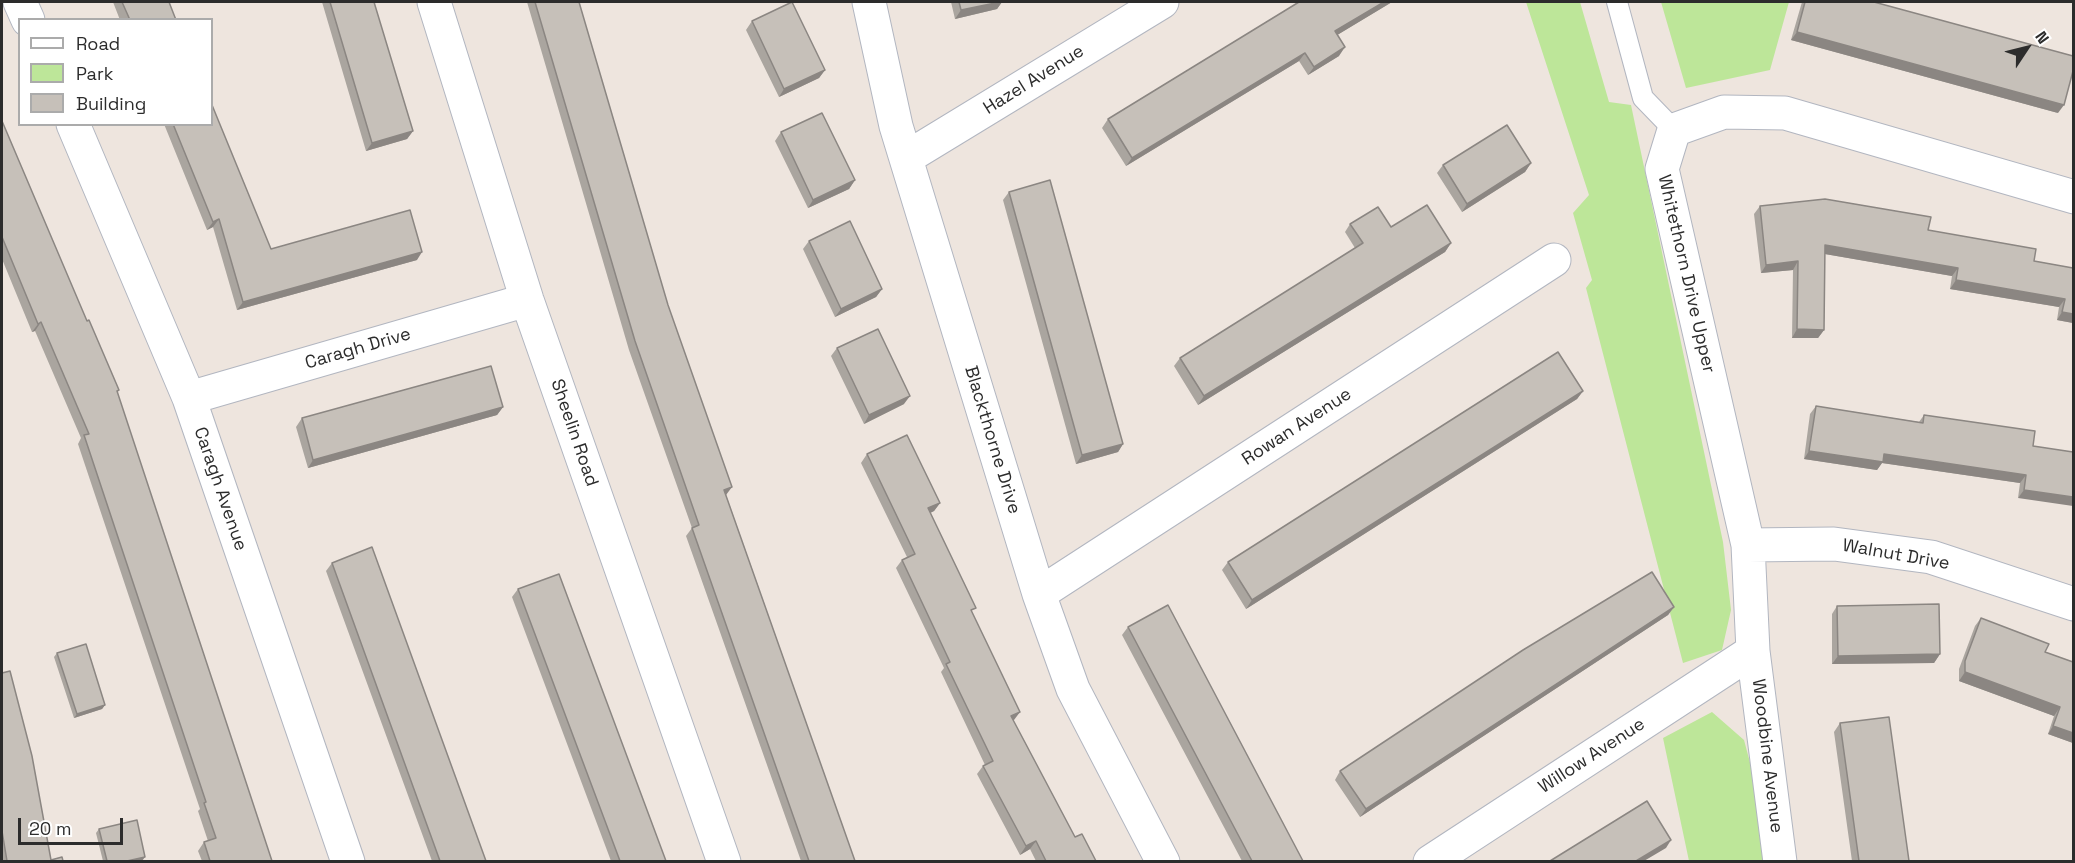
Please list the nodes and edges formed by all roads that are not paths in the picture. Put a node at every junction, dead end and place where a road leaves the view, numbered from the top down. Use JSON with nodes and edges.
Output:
{"nodes":[{"id":1,"x":20,"y":2,"type":"edge"},
{"id":2,"x":434,"y":2,"type":"edge"},
{"id":3,"x":869,"y":2,"type":"edge"},
{"id":4,"x":1162,"y":2,"type":"edge"},
{"id":5,"x":1617,"y":2,"type":"edge"},
{"id":6,"x":27,"y":18,"type":"edge"},
{"id":7,"x":74,"y":126,"type":"edge"},
{"id":8,"x":1674,"y":130,"type":"junction"},
{"id":9,"x":906,"y":159,"type":"junction"},
{"id":10,"x":2073,"y":197,"type":"edge"},
{"id":11,"x":1554,"y":260,"type":"dead end"},
{"id":12,"x":527,"y":300,"type":"junction"},
{"id":13,"x":189,"y":398,"type":"junction"},
{"id":14,"x":1748,"y":545,"type":"junction"},
{"id":15,"x":1039,"y":594,"type":"junction"},
{"id":16,"x":2073,"y":603,"type":"edge"},
{"id":17,"x":1753,"y":651,"type":"junction"},
{"id":18,"x":348,"y":861,"type":"edge"},
{"id":19,"x":724,"y":861,"type":"edge"},
{"id":20,"x":1162,"y":861,"type":"edge"},
{"id":21,"x":1430,"y":861,"type":"edge"},
{"id":22,"x":1780,"y":861,"type":"edge"}],
"edges":[{"from":1,"to":6,"type":"street"},
{"from":2,"to":12,"type":"street","name":"Sheelin Road"},
{"from":3,"to":9,"type":"street","name":"Blackthorne Drive"},
{"from":4,"to":9,"type":"street","name":"Hazel Avenue"},
{"from":5,"to":8,"type":"lane"},
{"from":7,"to":13,"type":"street","name":"Caragh Avenue"},
{"from":8,"to":10,"type":"street"},
{"from":8,"to":14,"type":"street","name":"Whitethorn Drive Upper"},
{"from":9,"to":15,"type":"street","name":"Blackthorne Drive"},
{"from":11,"to":15,"type":"street","name":"Rowan Avenue"},
{"from":12,"to":13,"type":"street","name":"Caragh Drive"},
{"from":12,"to":19,"type":"street","name":"Sheelin Road"},
{"from":13,"to":18,"type":"street","name":"Caragh Avenue"},
{"from":14,"to":16,"type":"street","name":"Walnut Drive"},
{"from":14,"to":17,"type":"street","name":"Whitethorn Drive Upper"},
{"from":15,"to":20,"type":"street","name":"Blackthorne Drive"},
{"from":17,"to":21,"type":"street","name":"Willow Avenue"},
{"from":17,"to":22,"type":"street","name":"Woodbine Avenue"}]}
